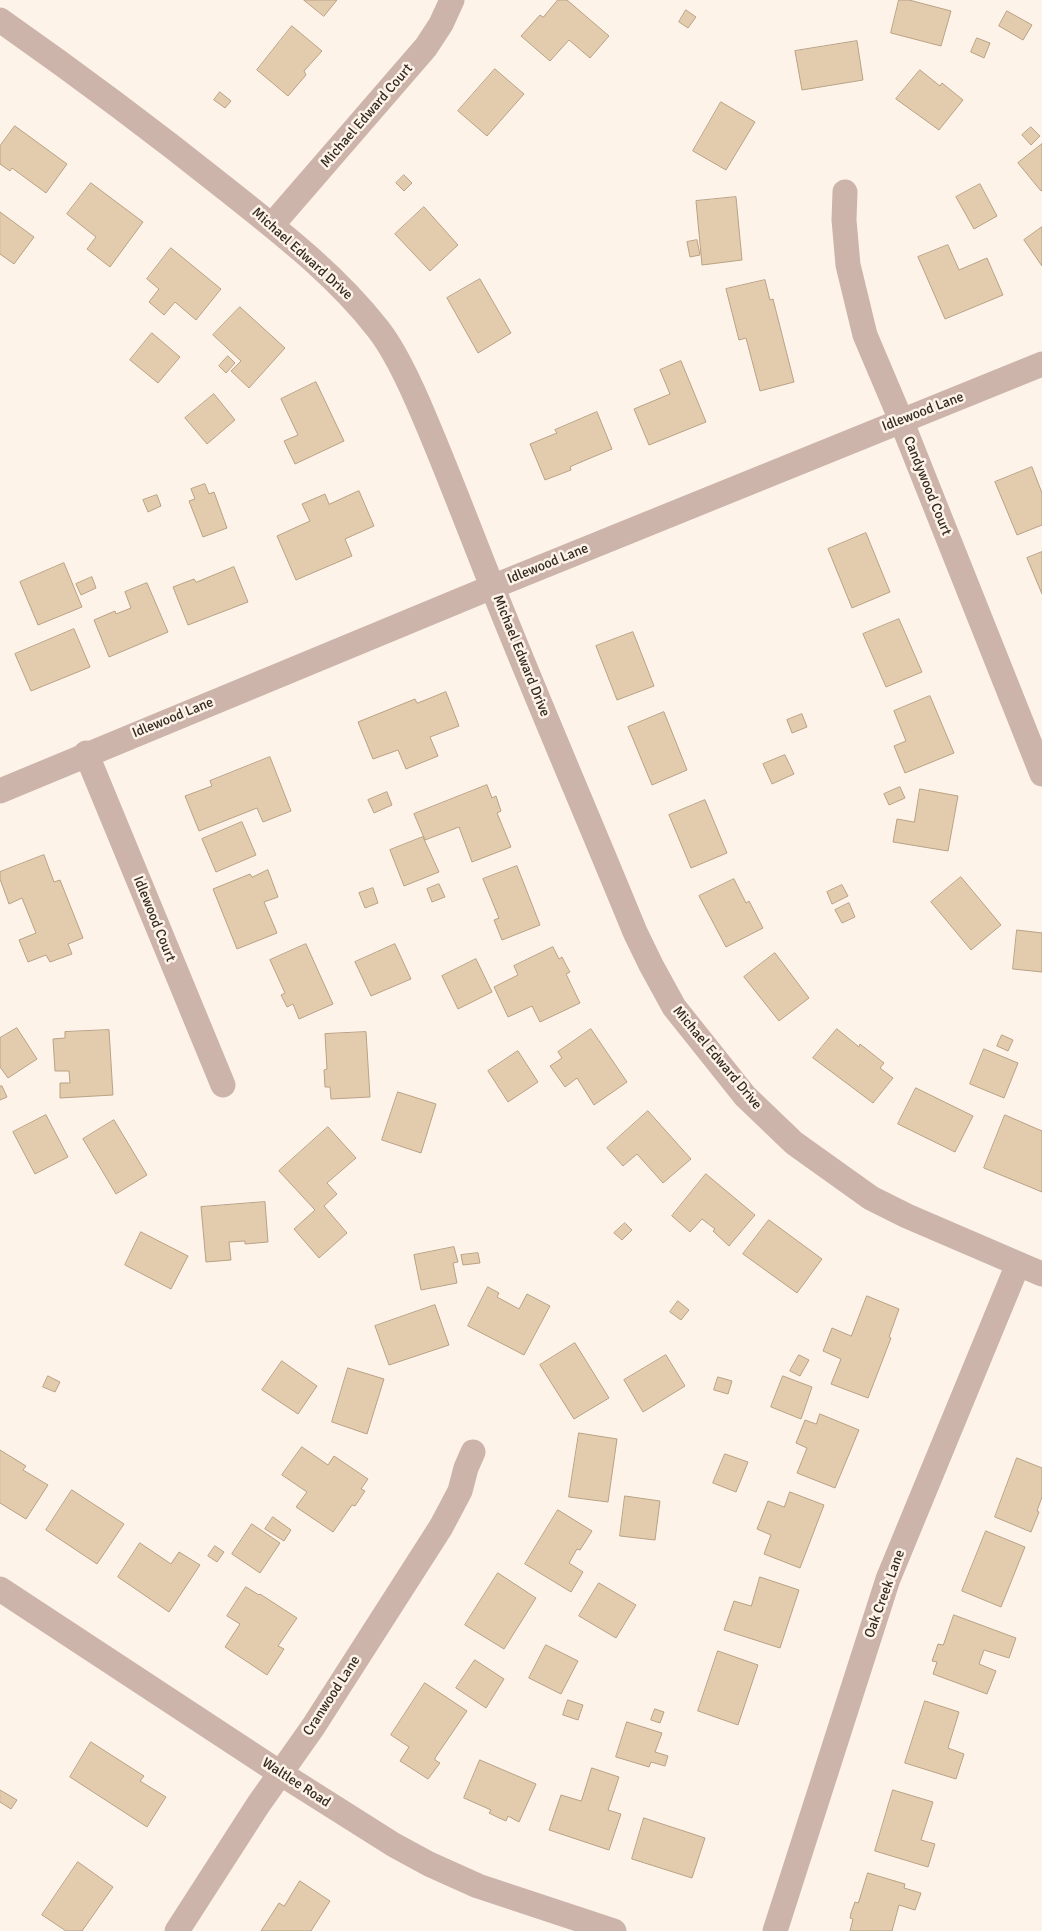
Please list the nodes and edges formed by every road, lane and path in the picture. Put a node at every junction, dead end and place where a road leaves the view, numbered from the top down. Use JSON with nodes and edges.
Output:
{"nodes":[{"id":1,"x":452,"y":0,"type":"edge"},
{"id":2,"x":0,"y":20,"type":"edge"},
{"id":3,"x":845,"y":192,"type":"dead end"},
{"id":4,"x":272,"y":225,"type":"junction"},
{"id":5,"x":1042,"y":364,"type":"edge"},
{"id":6,"x":901,"y":420,"type":"junction"},
{"id":7,"x":492,"y":587,"type":"junction"},
{"id":8,"x":86,"y":754,"type":"junction"},
{"id":9,"x":1042,"y":774,"type":"edge"},
{"id":10,"x":0,"y":790,"type":"edge"},
{"id":11,"x":223,"y":1085,"type":"dead end"},
{"id":12,"x":1018,"y":1264,"type":"junction"},
{"id":13,"x":1042,"y":1274,"type":"edge"},
{"id":14,"x":473,"y":1452,"type":"dead end"},
{"id":15,"x":0,"y":1589,"type":"edge"},
{"id":16,"x":280,"y":1773,"type":"junction"},
{"id":17,"x":176,"y":1931,"type":"edge"},
{"id":18,"x":614,"y":1931,"type":"edge"},
{"id":19,"x":774,"y":1931,"type":"edge"}],
"edges":[{"from":1,"to":4,"type":"street","name":"Michael Edward Court"},
{"from":2,"to":4,"type":"street","name":"Michael Edward Drive"},
{"from":3,"to":6,"type":"street","name":"Candywood Court"},
{"from":4,"to":7,"type":"street","name":"Michael Edward Drive"},
{"from":5,"to":6,"type":"street","name":"Idlewood Lane"},
{"from":6,"to":7,"type":"street","name":"Idlewood Lane"},
{"from":6,"to":9,"type":"street","name":"Candywood Court"},
{"from":7,"to":8,"type":"street","name":"Idlewood Lane"},
{"from":7,"to":12,"type":"street","name":"Michael Edward Drive"},
{"from":8,"to":10,"type":"street","name":"Idlewood Lane"},
{"from":8,"to":11,"type":"street","name":"Idlewood Court"},
{"from":12,"to":13,"type":"street","name":"Michael Edward Drive"},
{"from":12,"to":19,"type":"street","name":"Oak Creek Lane"},
{"from":14,"to":16,"type":"street","name":"Cranwood Lane"},
{"from":15,"to":16,"type":"street","name":"Waltlee Road"},
{"from":16,"to":17,"type":"street","name":"Cranwood Lane"},
{"from":16,"to":18,"type":"street","name":"Waltlee Road"}]}
